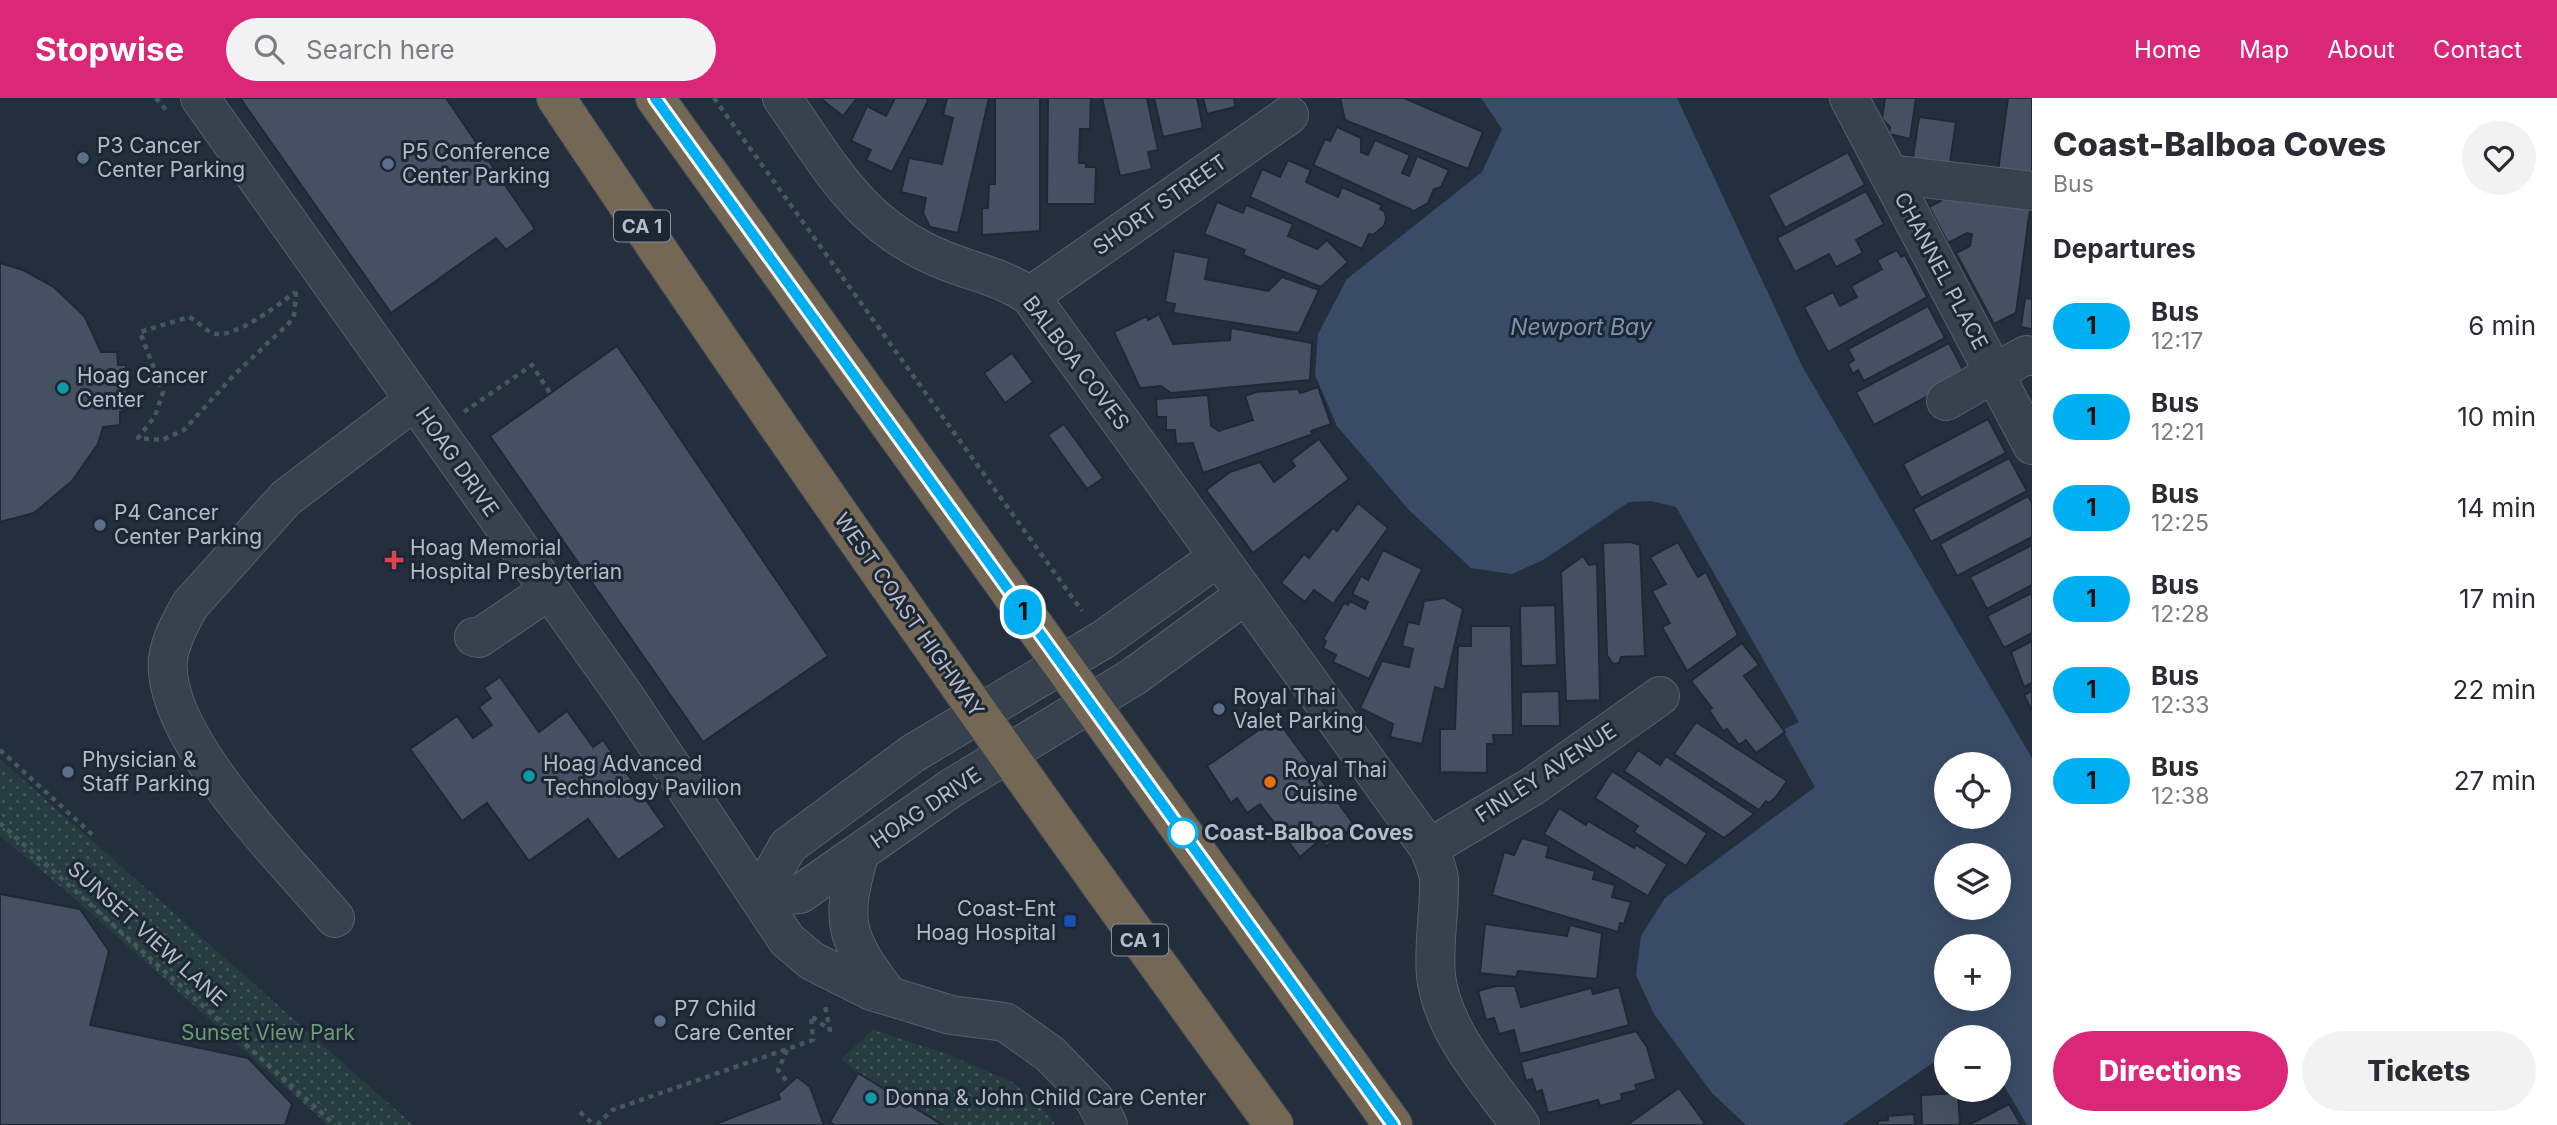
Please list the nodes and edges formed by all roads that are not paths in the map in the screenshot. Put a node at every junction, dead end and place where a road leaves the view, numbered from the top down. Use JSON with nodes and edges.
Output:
{"nodes":[{"id":1,"x":200,"y":98,"type":"edge"},
{"id":2,"x":556,"y":98,"type":"edge"},
{"id":3,"x":655,"y":98,"type":"edge"},
{"id":4,"x":782,"y":98,"type":"edge"},
{"id":5,"x":1849,"y":98,"type":"edge"},
{"id":6,"x":1290,"y":115,"type":"dead end"},
{"id":7,"x":1889,"y":174,"type":"junction"},
{"id":8,"x":2032,"y":191,"type":"edge"},
{"id":9,"x":1030,"y":296,"type":"junction"},
{"id":10,"x":2032,"y":356,"type":"edge"},
{"id":11,"x":1995,"y":373,"type":"junction"},
{"id":12,"x":414,"y":401,"type":"junction"},
{"id":13,"x":1946,"y":401,"type":"dead end"},
{"id":14,"x":2032,"y":445,"type":"edge"},
{"id":15,"x":1218,"y":557,"type":"junction"},
{"id":16,"x":548,"y":591,"type":"junction"},
{"id":17,"x":1245,"y":595,"type":"junction"},
{"id":18,"x":474,"y":638,"type":"dead end"},
{"id":19,"x":1062,"y":666,"type":"junction"},
{"id":20,"x":1660,"y":696,"type":"dead end"},
{"id":21,"x":1090,"y":704,"type":"junction"},
{"id":22,"x":978,"y":715,"type":"junction"},
{"id":23,"x":1007,"y":755,"type":"junction"},
{"id":24,"x":1429,"y":848,"type":"junction"},
{"id":25,"x":860,"y":852,"type":"junction"},
{"id":26,"x":759,"y":897,"type":"junction"},
{"id":27,"x":335,"y":918,"type":"dead end"},
{"id":28,"x":890,"y":998,"type":"junction"},
{"id":29,"x":1108,"y":1125,"type":"edge"},
{"id":30,"x":1274,"y":1125,"type":"edge"},
{"id":31,"x":1393,"y":1125,"type":"edge"},
{"id":32,"x":1520,"y":1125,"type":"edge"}],
"edges":[{"from":1,"to":12,"type":"street","name":"HOAG DRIVE"},
{"from":2,"to":22,"type":"highway","name":"WEST COAST HIGHWAY","number":"CA 1"},
{"from":3,"to":19,"type":"highway"},
{"from":4,"to":9,"type":"street","name":"BALBOA COVES"},
{"from":5,"to":7,"type":"street","name":"CHANNEL PLACE"},
{"from":6,"to":9,"type":"street","name":"SHORT STREET"},
{"from":7,"to":8,"type":"street"},
{"from":7,"to":11,"type":"street","name":"CHANNEL PLACE"},
{"from":9,"to":15,"type":"street","name":"BALBOA COVES"},
{"from":10,"to":11,"type":"street"},
{"from":11,"to":13,"type":"street"},
{"from":11,"to":14,"type":"street","name":"CHANNEL PLACE"},
{"from":12,"to":16,"type":"street","name":"HOAG DRIVE"},
{"from":12,"to":27,"type":"street"},
{"from":15,"to":17,"type":"street","name":"BALBOA COVES"},
{"from":15,"to":19,"type":"street"},
{"from":16,"to":18,"type":"street"},
{"from":16,"to":26,"type":"street","name":"HOAG DRIVE"},
{"from":17,"to":21,"type":"street"},
{"from":17,"to":24,"type":"street","name":"BALBOA COVES"},
{"from":19,"to":21,"type":"highway"},
{"from":19,"to":22,"type":"street"},
{"from":20,"to":24,"type":"street","name":"FINLEY AVENUE"},
{"from":21,"to":23,"type":"street","name":"HOAG DRIVE"},
{"from":21,"to":31,"type":"highway"},
{"from":22,"to":23,"type":"highway","name":"WEST COAST HIGHWAY","number":"CA 1"},
{"from":22,"to":26,"type":"street"},
{"from":23,"to":25,"type":"street","name":"HOAG DRIVE"},
{"from":23,"to":30,"type":"highway","name":"WEST COAST HIGHWAY","number":"CA 1"},
{"from":24,"to":32,"type":"street","name":"BALBOA COVES"},
{"from":25,"to":26,"type":"street","name":"HOAG DRIVE"},
{"from":25,"to":28,"type":"street"},
{"from":26,"to":28,"type":"street"},
{"from":28,"to":29,"type":"street"}]}
